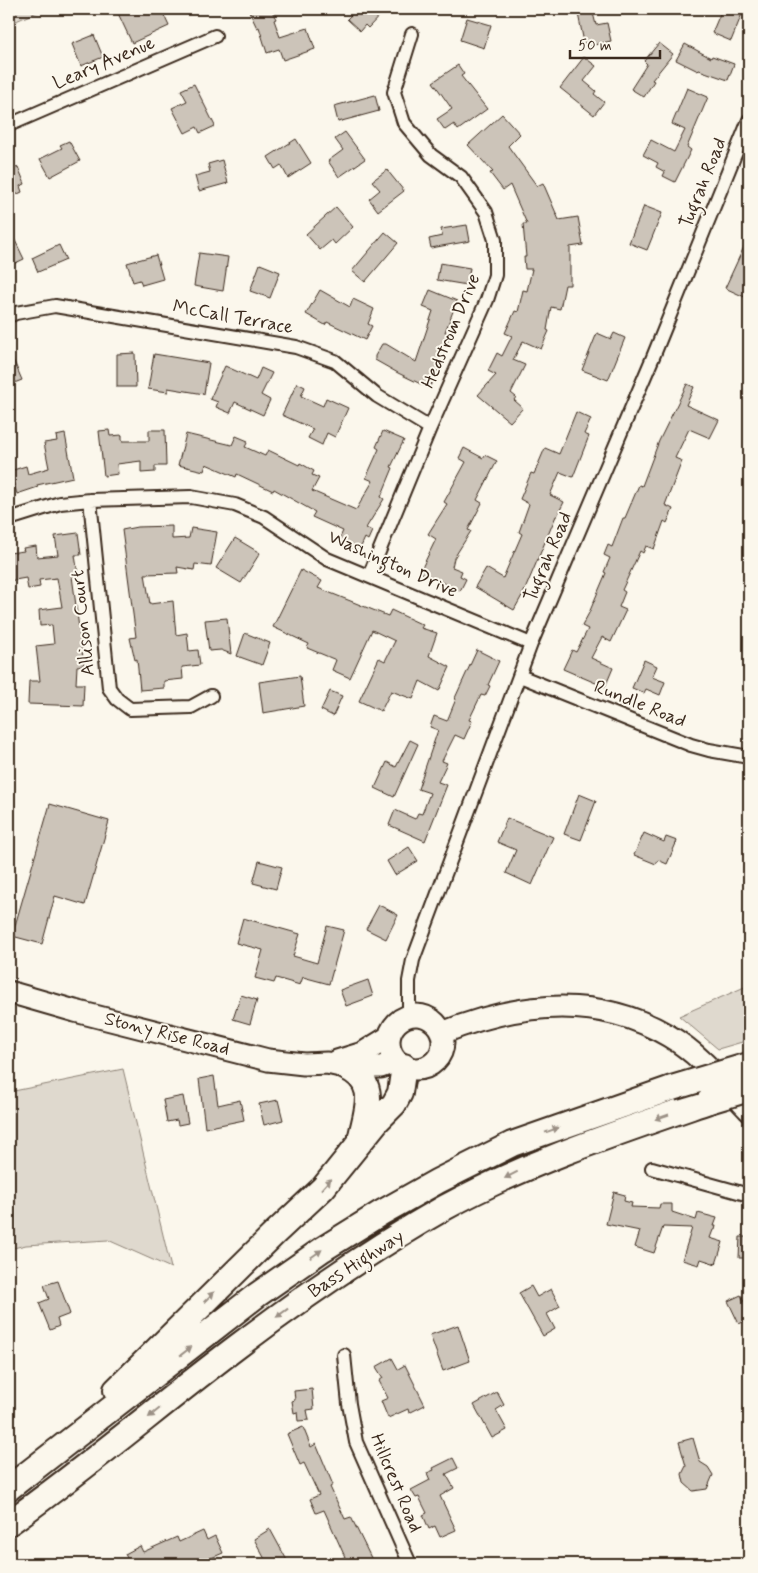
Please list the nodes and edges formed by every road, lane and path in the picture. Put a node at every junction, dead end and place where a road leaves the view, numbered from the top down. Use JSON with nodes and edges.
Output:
{"nodes":[{"id":1,"x":412,"y":34,"type":"dead end"},
{"id":2,"x":215,"y":36,"type":"dead end"},
{"id":3,"x":749,"y":120,"type":"edge"},
{"id":4,"x":9,"y":125,"type":"edge"},
{"id":5,"x":9,"y":316,"type":"edge"},
{"id":6,"x":430,"y":428,"type":"junction"},
{"id":7,"x":90,"y":500,"type":"junction"},
{"id":8,"x":9,"y":519,"type":"edge"},
{"id":9,"x":369,"y":576,"type":"junction"},
{"id":10,"x":532,"y":644,"type":"junction"},
{"id":11,"x":520,"y":676,"type":"junction"},
{"id":12,"x":212,"y":696,"type":"dead end"},
{"id":13,"x":749,"y":757,"type":"edge"},
{"id":14,"x":9,"y":992,"type":"edge"},
{"id":15,"x":409,"y":1015,"type":"junction"},
{"id":16,"x":442,"y":1033,"type":"junction"},
{"id":17,"x":389,"y":1037,"type":"junction"},
{"id":18,"x":400,"y":1064,"type":"junction"},
{"id":19,"x":336,"y":1065,"type":"junction"},
{"id":20,"x":749,"y":1065,"type":"edge"},
{"id":21,"x":749,"y":1089,"type":"edge"},
{"id":22,"x":749,"y":1110,"type":"edge"},
{"id":23,"x":359,"y":1142,"type":"junction"},
{"id":24,"x":652,"y":1168,"type":"dead end"},
{"id":25,"x":749,"y":1195,"type":"edge"},
{"id":26,"x":344,"y":1355,"type":"dead end"},
{"id":27,"x":9,"y":1487,"type":"edge"},
{"id":28,"x":9,"y":1523,"type":"edge"},
{"id":29,"x":410,"y":1564,"type":"edge"}],
"edges":[{"from":1,"to":6,"type":"street","name":"Hedstrom Drive"},
{"from":2,"to":4,"type":"street","name":"Leary Avenue"},
{"from":3,"to":10,"type":"street","name":"Tugrah Road"},
{"from":5,"to":6,"type":"street","name":"McCall Terrace"},
{"from":6,"to":9,"type":"street","name":"Hedstrom Drive"},
{"from":7,"to":8,"type":"street","name":"Washington Drive"},
{"from":7,"to":9,"type":"street","name":"Washington Drive"},
{"from":7,"to":12,"type":"street","name":"Allison Court"},
{"from":9,"to":10,"type":"street","name":"Washington Drive"},
{"from":10,"to":11,"type":"street","name":"Tugrah Road"},
{"from":11,"to":13,"type":"street","name":"Rundle Road"},
{"from":11,"to":15,"type":"street","name":"Tugrah Road"},
{"from":14,"to":19,"type":"main road","name":"Stony Rise Road"},
{"from":15,"to":16,"type":"main road"},
{"from":15,"to":17,"type":"main road"},
{"from":16,"to":18,"type":"main road"},
{"from":16,"to":22,"type":"main road"},
{"from":17,"to":18,"type":"main road"},
{"from":17,"to":19,"type":"main road","name":"Stony Rise Road"},
{"from":18,"to":19,"type":"main road","name":"Stony Rise Road"},
{"from":18,"to":23,"type":"highway"},
{"from":19,"to":23,"type":"highway"},
{"from":27,"to":20,"type":"highway","name":"Bass Highway","one_way":true,"bridge":true},
{"from":21,"to":28,"type":"highway","name":"Bass Highway","one_way":true,"bridge":true},
{"from":27,"to":23,"type":"highway","one_way":true},
{"from":24,"to":25,"type":"street"},
{"from":26,"to":29,"type":"street","name":"Hillcrest Road"}]}
